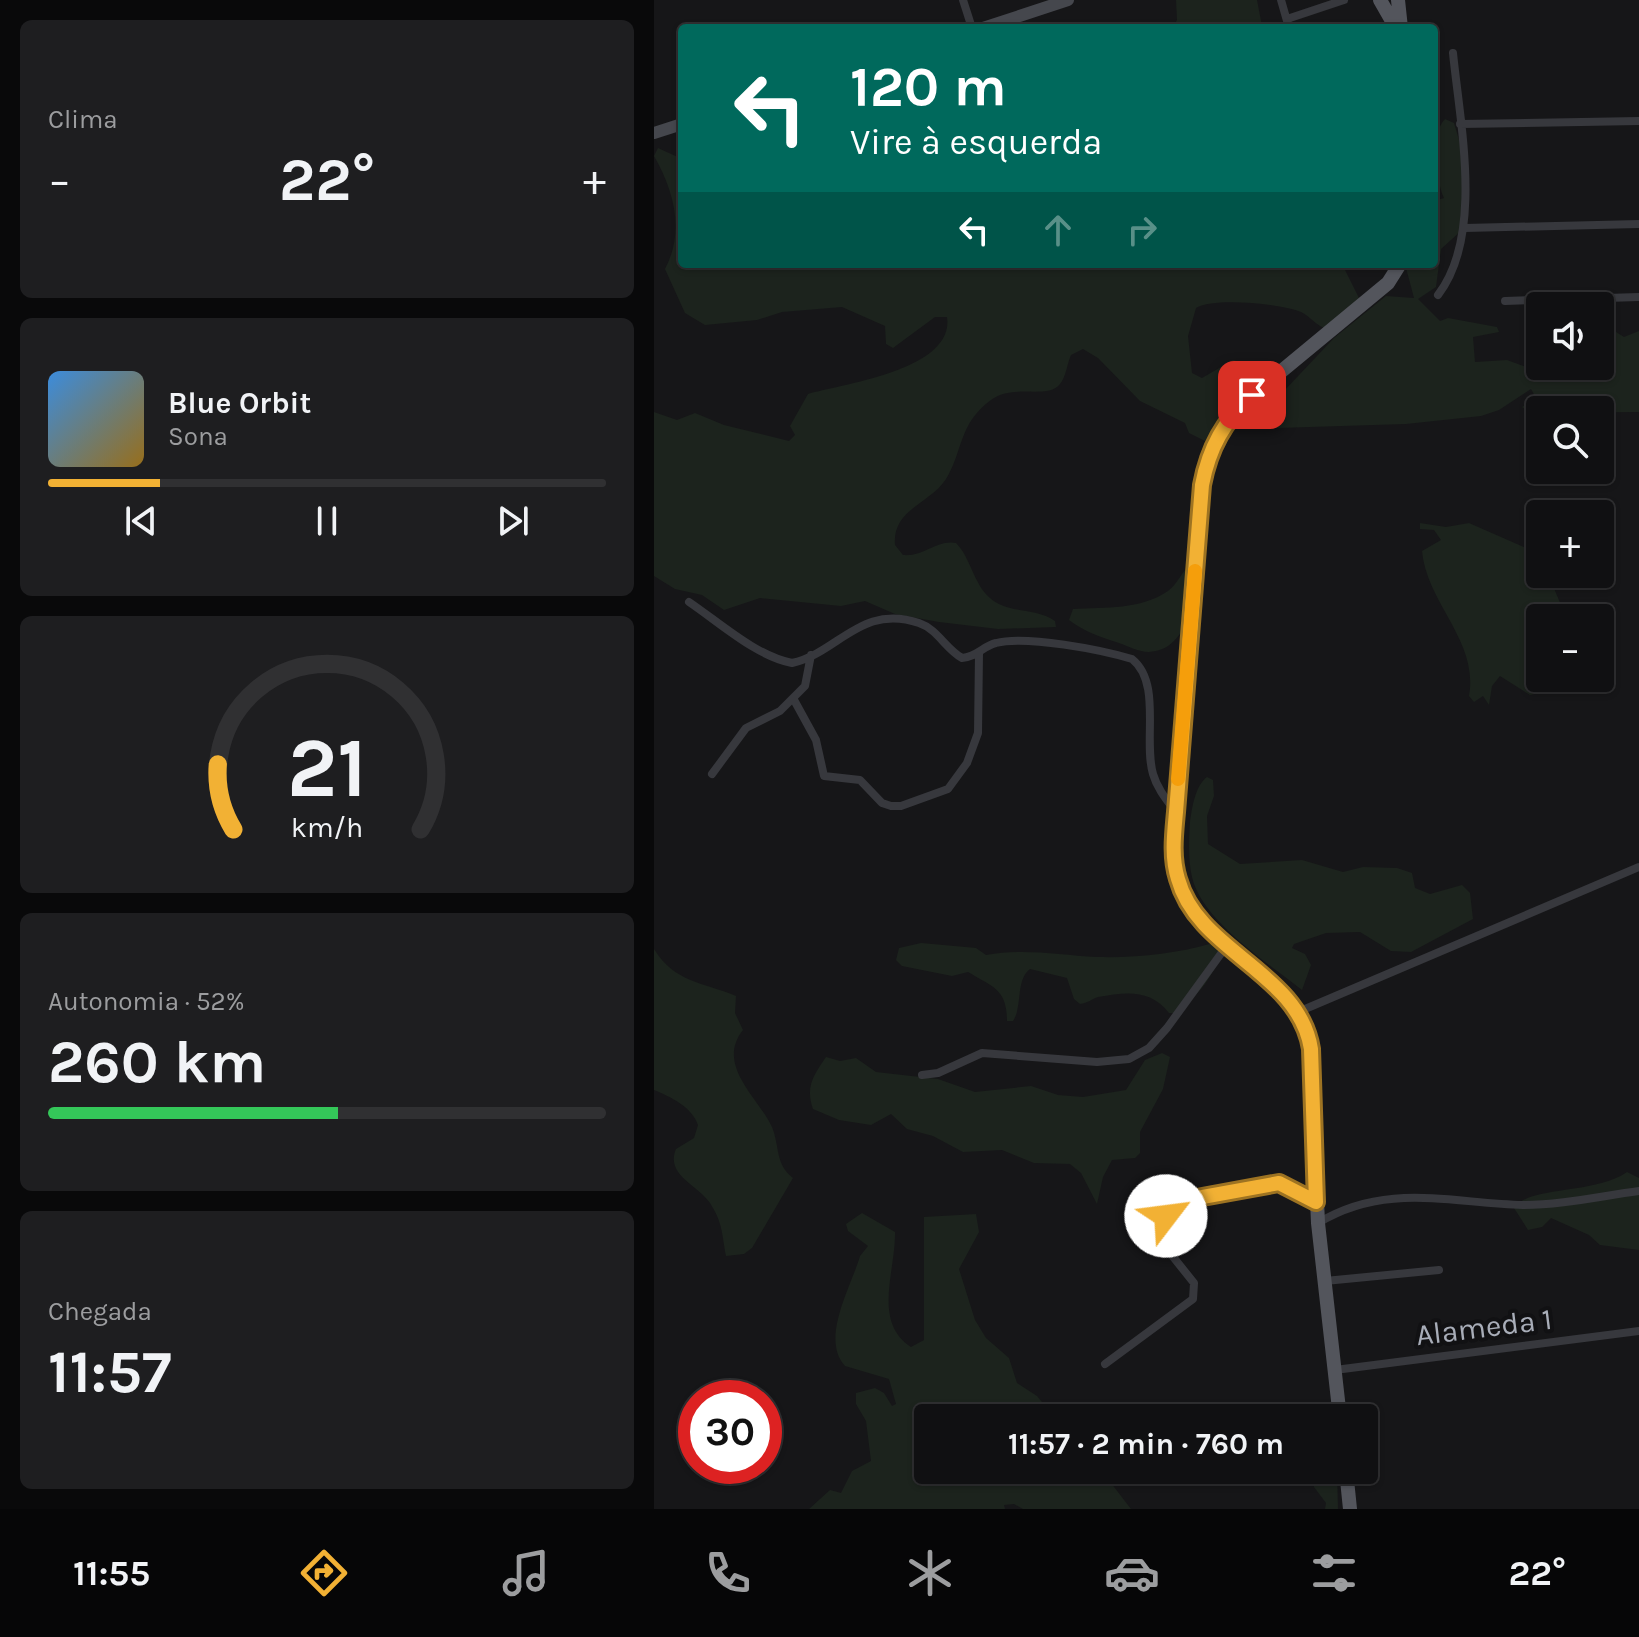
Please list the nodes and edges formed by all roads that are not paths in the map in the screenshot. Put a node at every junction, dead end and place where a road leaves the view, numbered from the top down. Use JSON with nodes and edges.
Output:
{"nodes":[{"id":1,"x":963,"y":0,"type":"edge"},
{"id":2,"x":1068,"y":0,"type":"edge"},
{"id":3,"x":1281,"y":0,"type":"edge"},
{"id":4,"x":1344,"y":0,"type":"edge"},
{"id":5,"x":1380,"y":0,"type":"edge"},
{"id":6,"x":1398,"y":0,"type":"edge"},
{"id":7,"x":1288,"y":23,"type":"edge"},
{"id":8,"x":971,"y":24,"type":"edge"},
{"id":9,"x":995,"y":24,"type":"edge"},
{"id":10,"x":1395,"y":24,"type":"edge"},
{"id":11,"x":1398,"y":24,"type":"edge"},
{"id":12,"x":1453,"y":53,"type":"dead end"},
{"id":13,"x":1639,"y":121,"type":"edge"},
{"id":14,"x":1460,"y":124,"type":"junction"},
{"id":15,"x":678,"y":125,"type":"edge"},
{"id":16,"x":654,"y":133,"type":"edge"},
{"id":17,"x":1639,"y":224,"type":"edge"},
{"id":18,"x":1465,"y":228,"type":"junction"},
{"id":19,"x":1397,"y":268,"type":"edge"},
{"id":20,"x":1438,"y":295,"type":"dead end"},
{"id":21,"x":1639,"y":297,"type":"edge"},
{"id":22,"x":1505,"y":301,"type":"dead end"},
{"id":23,"x":689,"y":602,"type":"dead end"},
{"id":24,"x":979,"y":653,"type":"junction"},
{"id":25,"x":811,"y":655,"type":"junction"},
{"id":26,"x":793,"y":698,"type":"junction"},
{"id":27,"x":712,"y":774,"type":"dead end"},
{"id":28,"x":1176,"y":812,"type":"junction"},
{"id":29,"x":1639,"y":867,"type":"edge"},
{"id":30,"x":1228,"y":944,"type":"junction"},
{"id":31,"x":1298,"y":1012,"type":"junction"},
{"id":32,"x":922,"y":1075,"type":"dead end"},
{"id":33,"x":1639,"y":1191,"type":"edge"},
{"id":34,"x":1316,"y":1202,"type":"junction"},
{"id":35,"x":1318,"y":1223,"type":"junction"},
{"id":36,"x":1439,"y":1270,"type":"dead end"},
{"id":37,"x":1325,"y":1281,"type":"junction"},
{"id":38,"x":1639,"y":1331,"type":"edge"},
{"id":39,"x":1105,"y":1364,"type":"dead end"},
{"id":40,"x":1335,"y":1370,"type":"junction"},
{"id":41,"x":1339,"y":1404,"type":"edge"},
{"id":42,"x":1347,"y":1484,"type":"edge"},
{"id":43,"x":1350,"y":1509,"type":"edge"}],
"edges":[{"from":1,"to":8,"type":"street"},
{"from":2,"to":9,"type":"street"},
{"from":3,"to":7,"type":"street"},
{"from":4,"to":7,"type":"street"},
{"from":5,"to":10,"type":"main road"},
{"from":6,"to":11,"type":"main road"},
{"from":12,"to":14,"type":"street"},
{"from":13,"to":14,"type":"street"},
{"from":14,"to":18,"type":"street"},
{"from":15,"to":16,"type":"street"},
{"from":17,"to":18,"type":"street"},
{"from":18,"to":20,"type":"street"},
{"from":19,"to":28,"type":"main road"},
{"from":21,"to":22,"type":"street"},
{"from":23,"to":25,"type":"street"},
{"from":24,"to":25,"type":"street"},
{"from":24,"to":26,"type":"street"},
{"from":24,"to":28,"type":"street"},
{"from":25,"to":26,"type":"street"},
{"from":26,"to":27,"type":"street"},
{"from":28,"to":30,"type":"main road"},
{"from":29,"to":31,"type":"street"},
{"from":30,"to":31,"type":"main road"},
{"from":30,"to":32,"type":"street"},
{"from":31,"to":34,"type":"main road"},
{"from":33,"to":35,"type":"street"},
{"from":34,"to":35,"type":"main road"},
{"from":34,"to":39,"type":"street"},
{"from":35,"to":37,"type":"main road"},
{"from":36,"to":37,"type":"street"},
{"from":37,"to":40,"type":"main road"},
{"from":38,"to":40,"type":"street","name":"Alameda 1"},
{"from":40,"to":41,"type":"main road"},
{"from":42,"to":43,"type":"main road"}]}
